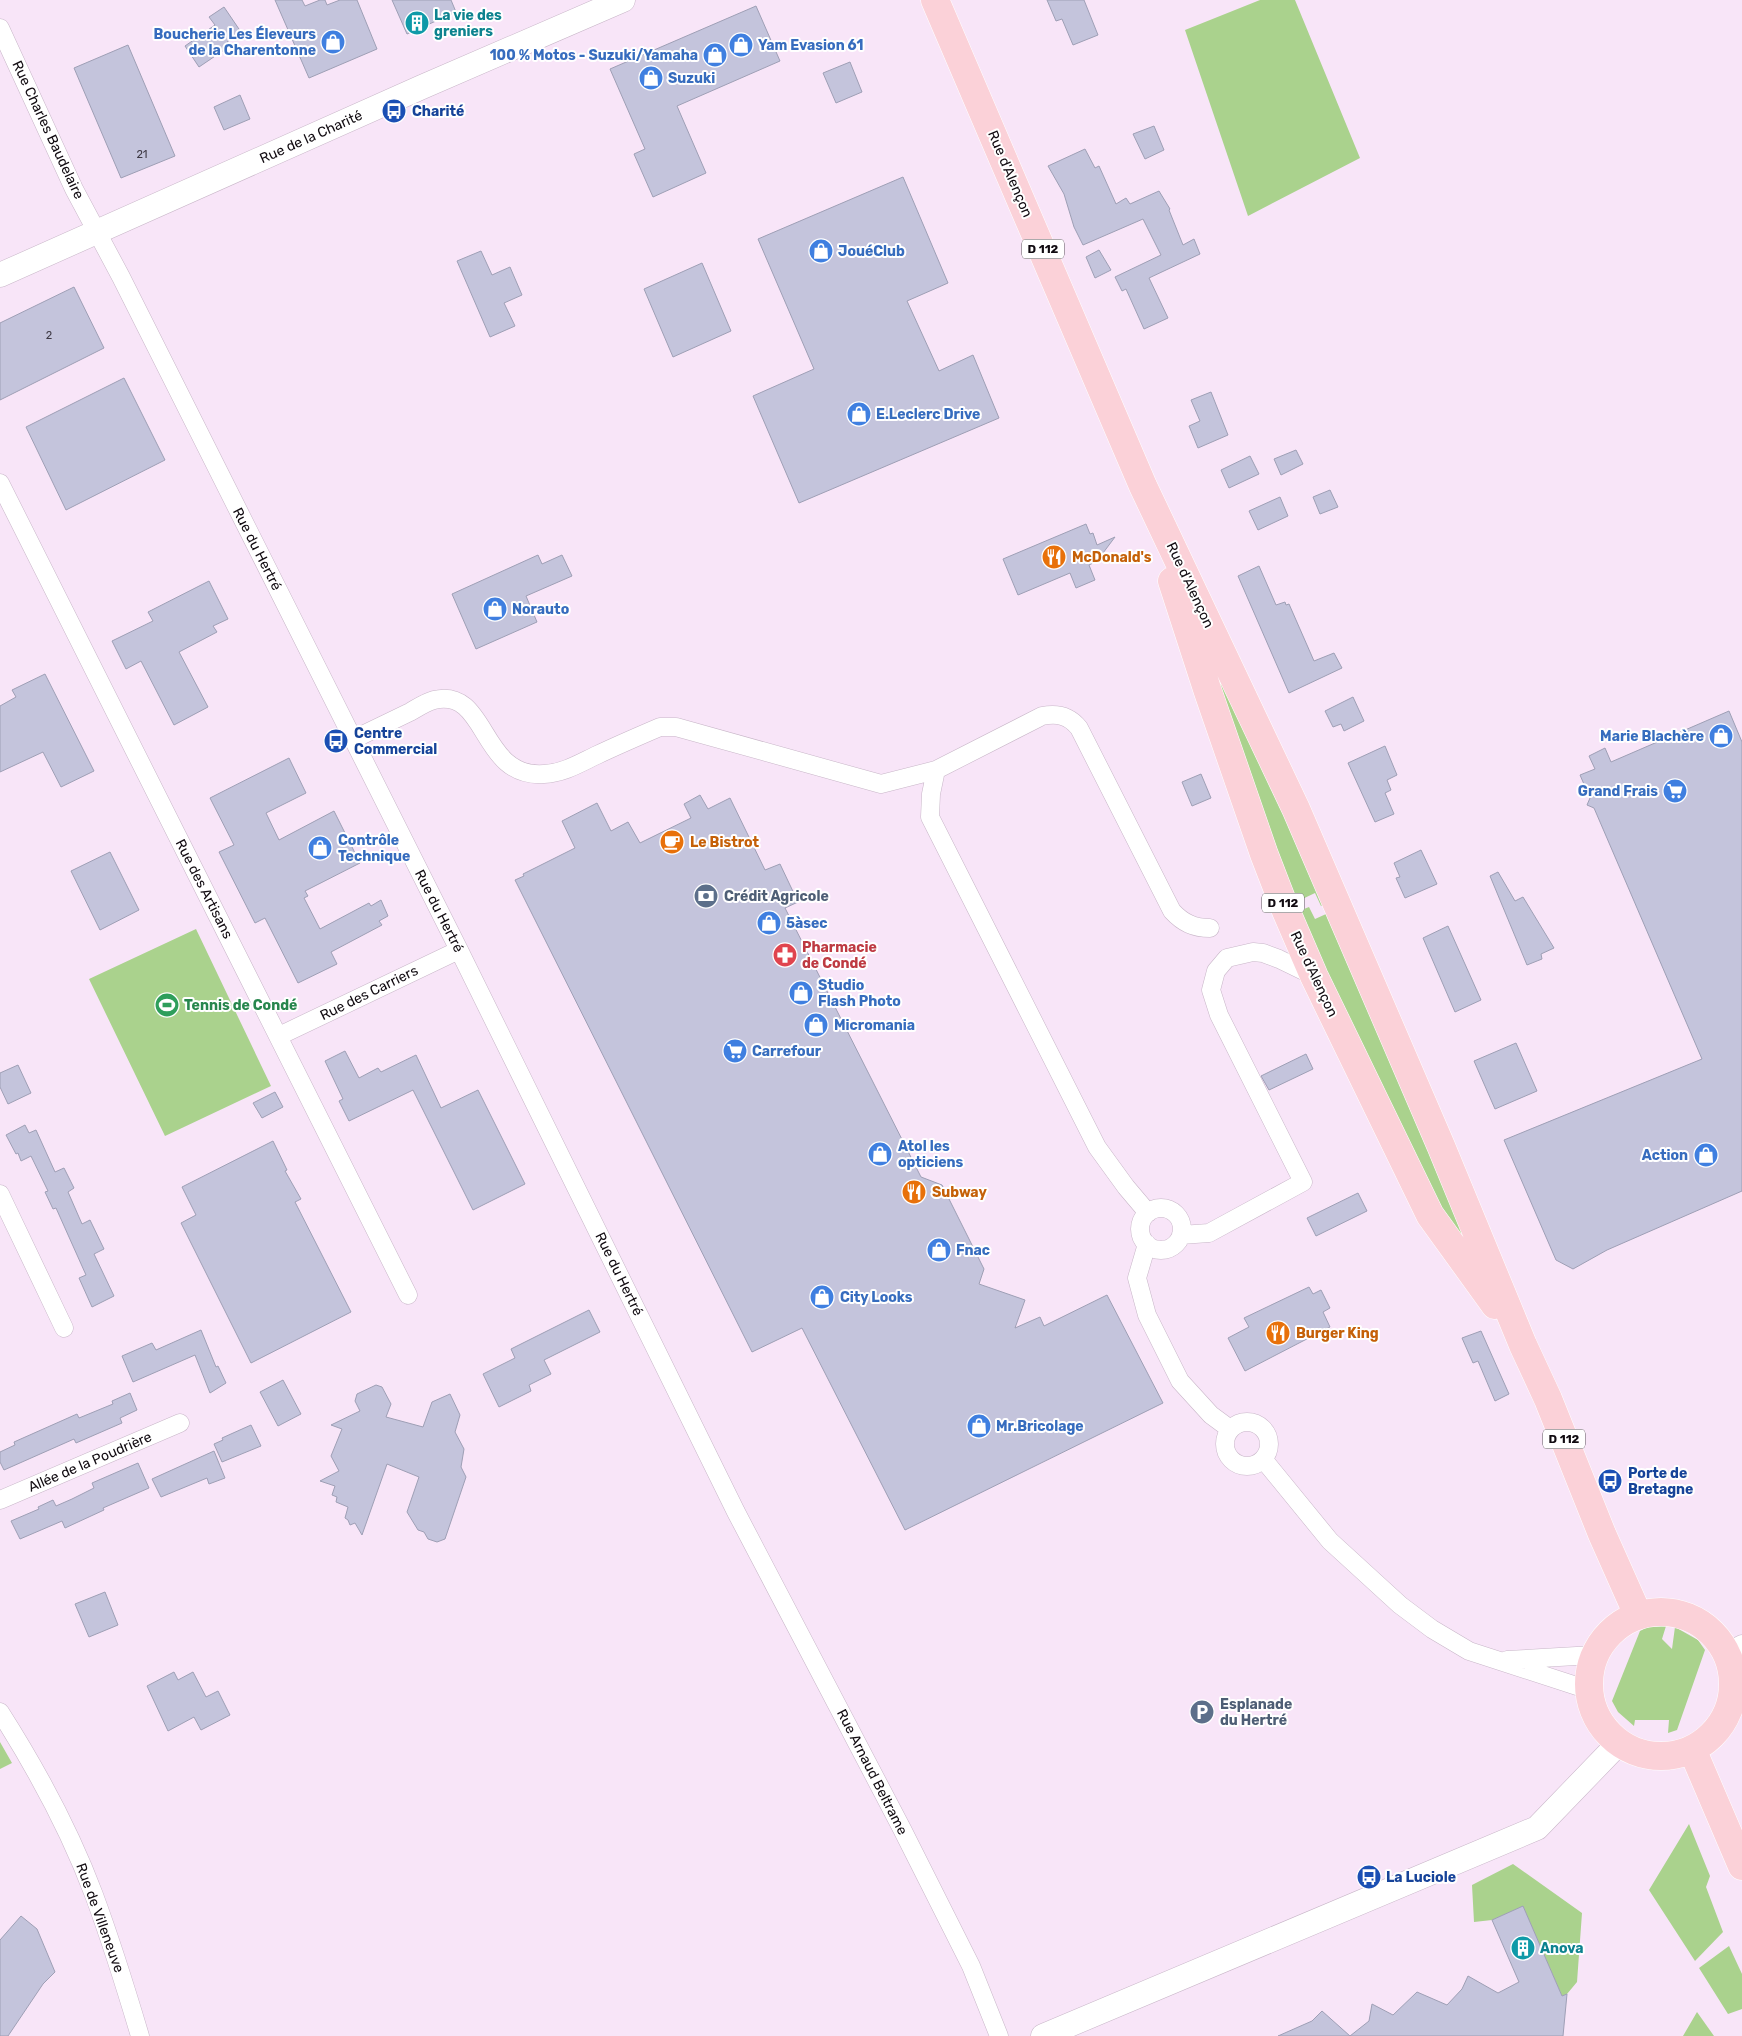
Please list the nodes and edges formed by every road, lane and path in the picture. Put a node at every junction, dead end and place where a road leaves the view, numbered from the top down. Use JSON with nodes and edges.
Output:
{"nodes":[{"id":1,"x":623,"y":0,"type":"edge"},
{"id":2,"x":935,"y":0,"type":"edge"},
{"id":3,"x":0,"y":28,"type":"edge"},
{"id":4,"x":96,"y":232,"type":"junction"},
{"id":5,"x":0,"y":275,"type":"edge"},
{"id":6,"x":0,"y":483,"type":"edge"},
{"id":7,"x":1143,"y":486,"type":"junction"},
{"id":8,"x":352,"y":740,"type":"junction"},
{"id":9,"x":936,"y":770,"type":"junction"},
{"id":10,"x":1210,"y":928,"type":"dead end"},
{"id":11,"x":459,"y":950,"type":"junction"},
{"id":12,"x":1314,"y":976,"type":"junction"},
{"id":13,"x":279,"y":1036,"type":"junction"},
{"id":14,"x":0,"y":1194,"type":"edge"},
{"id":15,"x":1148,"y":1213,"type":"junction"},
{"id":16,"x":1180,"y":1235,"type":"junction"},
{"id":17,"x":1147,"y":1244,"type":"junction"},
{"id":18,"x":408,"y":1295,"type":"dead end"},
{"id":19,"x":64,"y":1328,"type":"dead end"},
{"id":20,"x":1523,"y":1345,"type":"junction"},
{"id":21,"x":180,"y":1423,"type":"dead end"},
{"id":22,"x":1230,"y":1428,"type":"junction"},
{"id":23,"x":1262,"y":1459,"type":"junction"},
{"id":24,"x":0,"y":1500,"type":"edge"},
{"id":25,"x":736,"y":1512,"type":"joint"},
{"id":26,"x":1638,"y":1615,"type":"junction"},
{"id":27,"x":1734,"y":1648,"type":"edge"},
{"id":28,"x":1594,"y":1655,"type":"junction"},
{"id":29,"x":1499,"y":1661,"type":"junction"},
{"id":30,"x":1589,"y":1690,"type":"junction"},
{"id":31,"x":0,"y":1712,"type":"edge"},
{"id":32,"x":1619,"y":1743,"type":"junction"},
{"id":33,"x":1692,"y":1749,"type":"junction"},
{"id":34,"x":1742,"y":1866,"type":"edge"},
{"id":35,"x":140,"y":2036,"type":"edge"},
{"id":36,"x":999,"y":2036,"type":"edge"},
{"id":37,"x":1043,"y":2036,"type":"edge"}],
"edges":[{"from":1,"to":4,"type":"street","name":"Rue de la Charité"},
{"from":2,"to":7,"type":"main road","name":"Rue d'Alençon","number":"D 112"},
{"from":3,"to":4,"type":"street","name":"Rue Charles Baudelaire"},
{"from":4,"to":5,"type":"street","name":"Rue de la Charité"},
{"from":4,"to":8,"type":"street","name":"Rue du Hertré"},
{"from":6,"to":13,"type":"street","name":"Rue des Artisans"},
{"from":7,"to":12,"type":"main road","name":"Rue d'Alençon","number":"D 112"},
{"from":7,"to":20,"type":"main road","name":"Rue d'Alençon","number":"D 112"},
{"from":8,"to":9,"type":"street"},
{"from":8,"to":11,"type":"street","name":"Rue du Hertré"},
{"from":9,"to":10,"type":"street"},
{"from":9,"to":15,"type":"street"},
{"from":11,"to":13,"type":"street","name":"Rue des Carriers"},
{"from":11,"to":25,"type":"street","name":"Rue du Hertré"},
{"from":12,"to":16,"type":"street"},
{"from":12,"to":20,"type":"main road","name":"Rue d'Alençon","number":"D 112"},
{"from":13,"to":18,"type":"street","name":"Rue des Artisans"},
{"from":14,"to":19,"type":"street"},
{"from":15,"to":16,"type":"street"},
{"from":15,"to":17,"type":"street"},
{"from":16,"to":17,"type":"street"},
{"from":17,"to":22,"type":"street"},
{"from":20,"to":26,"type":"main road","name":"Rue d'Alençon","number":"D 112"},
{"from":21,"to":24,"type":"street","name":"Allée de la Poudrière"},
{"from":22,"to":23,"type":"street"},
{"from":22,"to":23,"type":"street"},
{"from":23,"to":29,"type":"street"},
{"from":25,"to":36,"type":"street","name":"Rue Arnaud Beltrame"},
{"from":26,"to":27,"type":"main road"},
{"from":26,"to":28,"type":"main road"},
{"from":27,"to":33,"type":"main road"},
{"from":28,"to":29,"type":"street"},
{"from":28,"to":30,"type":"main road"},
{"from":29,"to":30,"type":"street"},
{"from":30,"to":32,"type":"main road"},
{"from":31,"to":35,"type":"street","name":"Rue de Villeneuve"},
{"from":32,"to":33,"type":"main road"},
{"from":32,"to":37,"type":"street"},
{"from":33,"to":34,"type":"main road"}]}
